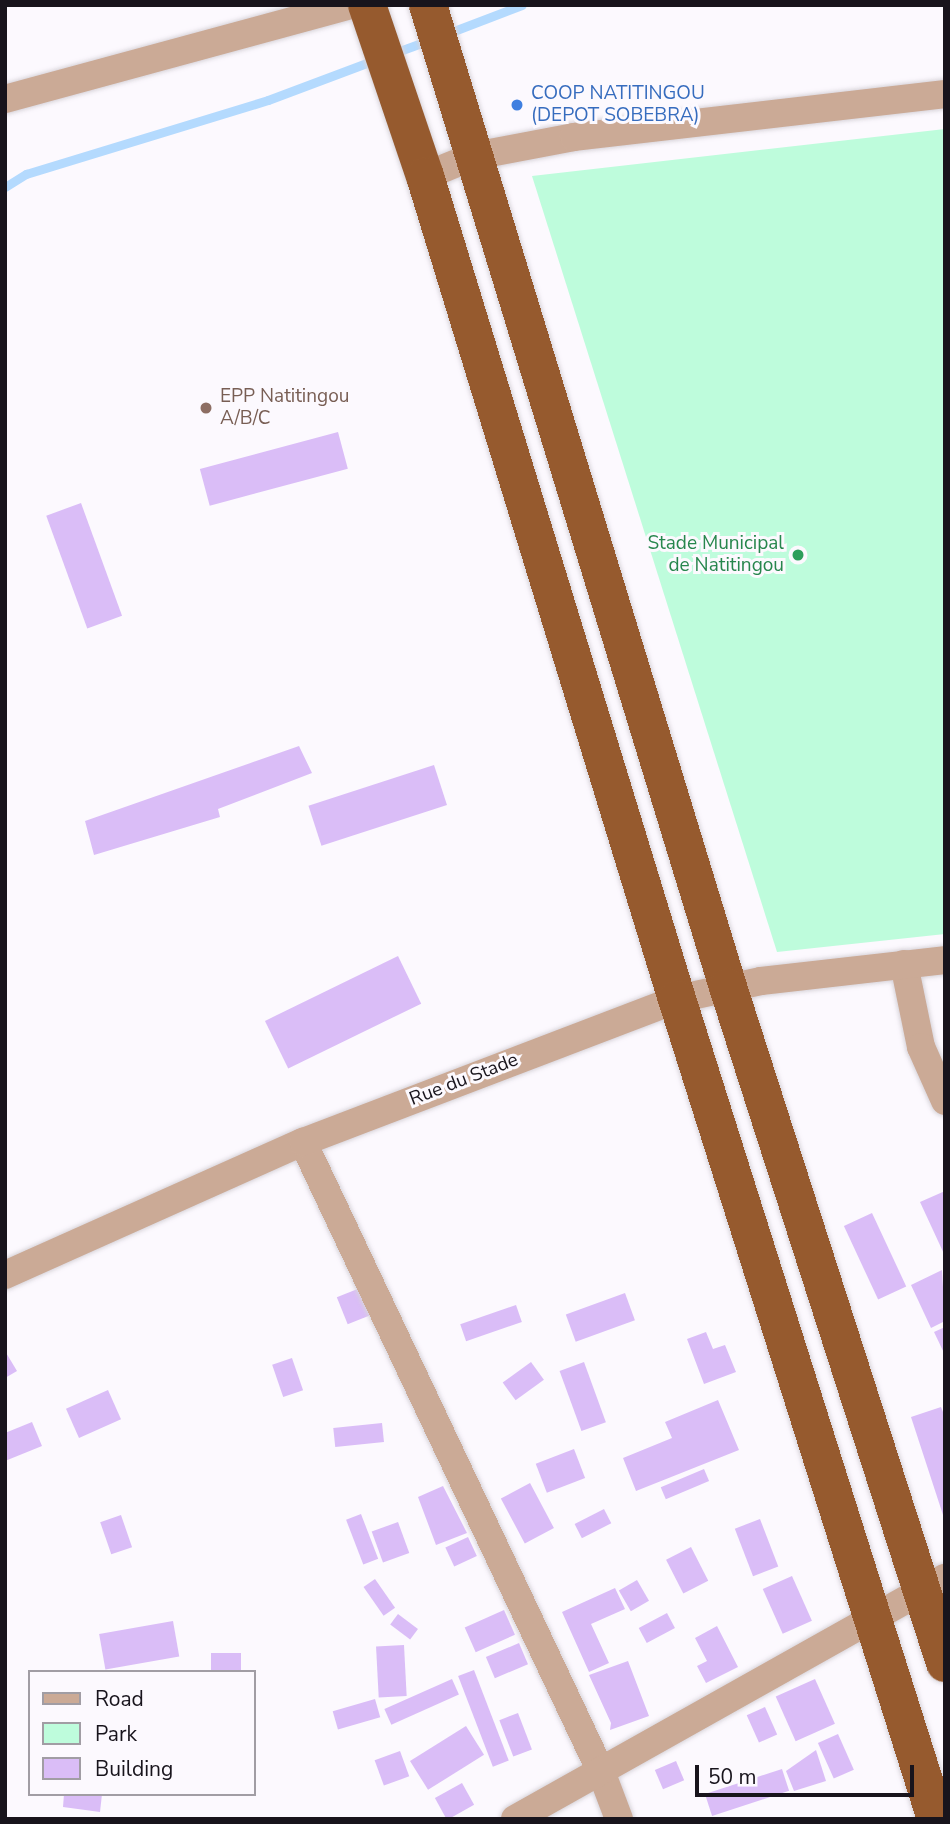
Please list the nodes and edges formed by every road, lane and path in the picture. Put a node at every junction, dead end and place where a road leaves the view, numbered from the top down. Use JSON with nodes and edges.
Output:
{"nodes":[{"id":1,"x":351,"y":5,"type":"edge"},
{"id":2,"x":430,"y":13,"type":"edge"},
{"id":3,"x":372,"y":21,"type":"edge"},
{"id":4,"x":945,"y":94,"type":"edge"},
{"id":5,"x":5,"y":99,"type":"edge"},
{"id":6,"x":474,"y":156,"type":"junction"},
{"id":7,"x":425,"y":176,"type":"junction"},
{"id":8,"x":945,"y":960,"type":"edge"},
{"id":9,"x":904,"y":964,"type":"junction"},
{"id":10,"x":728,"y":987,"type":"junction"},
{"id":11,"x":677,"y":999,"type":"junction"},
{"id":12,"x":945,"y":1101,"type":"edge"},
{"id":13,"x":303,"y":1142,"type":"junction"},
{"id":14,"x":5,"y":1275,"type":"edge"},
{"id":15,"x":933,"y":1584,"type":"edge"},
{"id":16,"x":871,"y":1621,"type":"junction"},
{"id":17,"x":945,"y":1663,"type":"edge"},
{"id":18,"x":602,"y":1773,"type":"junction"},
{"id":19,"x":515,"y":1819,"type":"edge"},
{"id":20,"x":619,"y":1819,"type":"edge"},
{"id":21,"x":936,"y":1819,"type":"edge"}],
"edges":[{"from":1,"to":5,"type":"street"},
{"from":2,"to":6,"type":"highway"},
{"from":3,"to":7,"type":"highway"},
{"from":4,"to":6,"type":"street"},
{"from":6,"to":7,"type":"street"},
{"from":6,"to":10,"type":"highway"},
{"from":7,"to":11,"type":"highway"},
{"from":8,"to":9,"type":"street","name":"Rue du Stade"},
{"from":9,"to":10,"type":"street","name":"Rue du Stade"},
{"from":9,"to":12,"type":"street"},
{"from":10,"to":11,"type":"street","name":"Rue du Stade"},
{"from":10,"to":15,"type":"highway"},
{"from":11,"to":13,"type":"street","name":"Rue du Stade"},
{"from":11,"to":16,"type":"highway"},
{"from":13,"to":14,"type":"street","name":"Rue du Stade"},
{"from":13,"to":18,"type":"street"},
{"from":15,"to":16,"type":"street"},
{"from":15,"to":17,"type":"highway"},
{"from":16,"to":18,"type":"street"},
{"from":16,"to":21,"type":"highway"},
{"from":18,"to":19,"type":"street"},
{"from":18,"to":20,"type":"street"}]}
